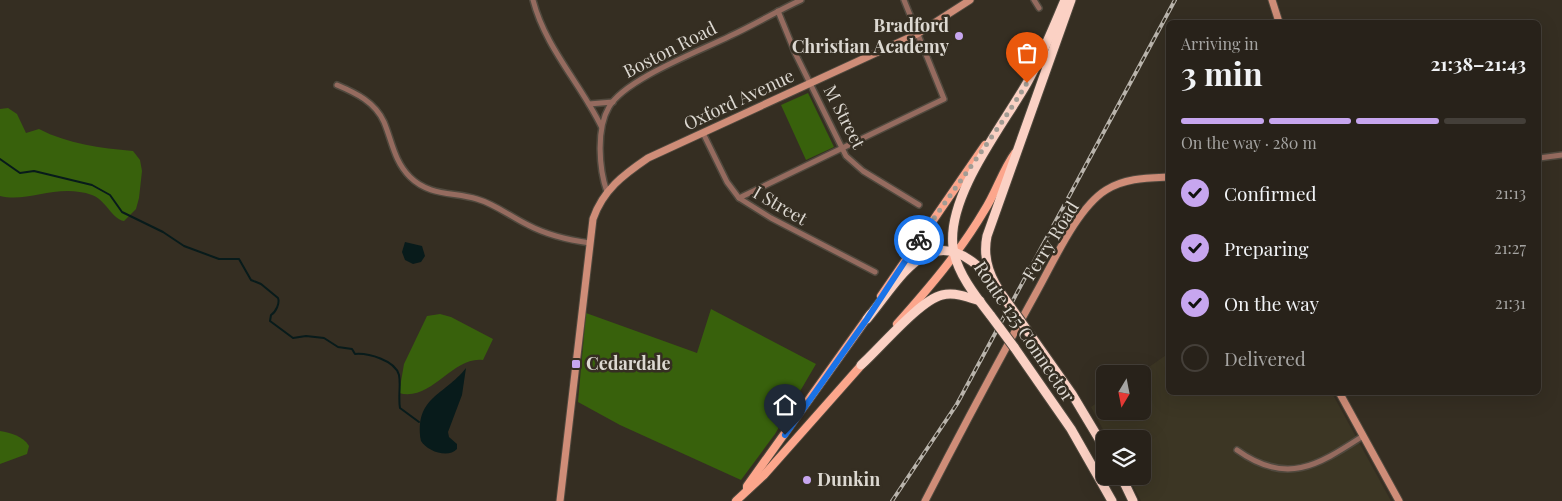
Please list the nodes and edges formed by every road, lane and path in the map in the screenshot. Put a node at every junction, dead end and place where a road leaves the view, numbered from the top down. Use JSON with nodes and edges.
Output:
{"nodes":[{"id":1,"x":532,"y":0,"type":"edge"},
{"id":2,"x":801,"y":0,"type":"edge"},
{"id":3,"x":904,"y":0,"type":"edge"},
{"id":4,"x":970,"y":0,"type":"edge"},
{"id":5,"x":1034,"y":0,"type":"edge"},
{"id":6,"x":1065,"y":0,"type":"edge"},
{"id":7,"x":1071,"y":0,"type":"edge"},
{"id":8,"x":1272,"y":0,"type":"edge"},
{"id":9,"x":1039,"y":8,"type":"dead end"},
{"id":10,"x":778,"y":11,"type":"junction"},
{"id":11,"x":1278,"y":20,"type":"edge"},
{"id":12,"x":917,"y":34,"type":"junction"},
{"id":13,"x":811,"y":83,"type":"junction"},
{"id":14,"x":337,"y":85,"type":"dead end"},
{"id":15,"x":613,"y":102,"type":"junction"},
{"id":16,"x":590,"y":104,"type":"junction"},
{"id":17,"x":1004,"y":122,"type":"junction"},
{"id":18,"x":602,"y":127,"type":"junction"},
{"id":19,"x":703,"y":133,"type":"junction"},
{"id":20,"x":841,"y":149,"type":"junction"},
{"id":21,"x":1016,"y":151,"type":"junction"},
{"id":22,"x":1562,"y":155,"type":"edge"},
{"id":23,"x":1541,"y":158,"type":"edge"},
{"id":24,"x":1166,"y":177,"type":"edge"},
{"id":25,"x":606,"y":192,"type":"junction"},
{"id":26,"x":739,"y":198,"type":"junction"},
{"id":27,"x":919,"y":205,"type":"dead end"},
{"id":28,"x":590,"y":243,"type":"junction"},
{"id":29,"x":954,"y":253,"type":"junction"},
{"id":30,"x":875,"y":272,"type":"dead end"},
{"id":31,"x":993,"y":281,"type":"junction"},
{"id":32,"x":980,"y":301,"type":"junction"},
{"id":33,"x":867,"y":319,"type":"junction"},
{"id":34,"x":861,"y":365,"type":"junction"},
{"id":35,"x":1340,"y":395,"type":"edge"},
{"id":36,"x":1096,"y":434,"type":"edge"},
{"id":37,"x":1363,"y":436,"type":"junction"},
{"id":38,"x":1237,"y":450,"type":"dead end"},
{"id":39,"x":1125,"y":485,"type":"edge"},
{"id":40,"x":747,"y":490,"type":"junction"},
{"id":41,"x":560,"y":501,"type":"edge"},
{"id":42,"x":736,"y":501,"type":"edge"},
{"id":43,"x":925,"y":501,"type":"edge"},
{"id":44,"x":1112,"y":501,"type":"edge"},
{"id":45,"x":1133,"y":501,"type":"edge"},
{"id":46,"x":1399,"y":501,"type":"edge"}],
"edges":[{"from":1,"to":16,"type":"street"},
{"from":2,"to":10,"type":"street","name":"Boston Road"},
{"from":3,"to":12,"type":"street"},
{"from":4,"to":12,"type":"street","name":"Oxford Avenue"},
{"from":5,"to":9,"type":"street"},
{"from":6,"to":17,"type":"highway","name":"Route 125 Connector"},
{"from":7,"to":21,"type":"highway","name":"Route 125 Connector"},
{"from":8,"to":11,"type":"street"},
{"from":10,"to":13,"type":"street","name":"M Street"},
{"from":10,"to":15,"type":"street","name":"Boston Road"},
{"from":12,"to":13,"type":"street","name":"Oxford Avenue"},
{"from":12,"to":20,"type":"street"},
{"from":13,"to":19,"type":"street","name":"Oxford Avenue"},
{"from":13,"to":20,"type":"street","name":"M Street"},
{"from":14,"to":28,"type":"street"},
{"from":15,"to":16,"type":"street"},
{"from":15,"to":18,"type":"street","name":"Boston Road"},
{"from":16,"to":18,"type":"street"},
{"from":17,"to":29,"type":"highway","name":"Route 125 Connector"},
{"from":17,"to":33,"type":"main road"},
{"from":18,"to":25,"type":"street","name":"Boston Road"},
{"from":19,"to":25,"type":"street","name":"Oxford Avenue"},
{"from":19,"to":26,"type":"street","name":"I Street"},
{"from":20,"to":26,"type":"street"},
{"from":20,"to":27,"type":"street","name":"M Street"},
{"from":21,"to":29,"type":"main road"},
{"from":21,"to":31,"type":"highway","name":"Route 125 Connector"},
{"from":22,"to":23,"type":"street"},
{"from":24,"to":43,"type":"street","name":"Ferry Road"},
{"from":25,"to":28,"type":"street","name":"Oxford Avenue"},
{"from":26,"to":30,"type":"street","name":"I Street"},
{"from":28,"to":41,"type":"street"},
{"from":29,"to":31,"type":"highway"},
{"from":29,"to":32,"type":"highway","name":"Route 125 Connector"},
{"from":29,"to":33,"type":"highway"},
{"from":29,"to":34,"type":"main road"},
{"from":31,"to":36,"type":"highway","name":"Route 125 Connector","bridge":true},
{"from":32,"to":34,"type":"highway"},
{"from":32,"to":44,"type":"highway","name":"Route 125 Connector","bridge":true},
{"from":33,"to":40,"type":"main road"},
{"from":34,"to":40,"type":"main road"},
{"from":35,"to":37,"type":"street"},
{"from":37,"to":38,"type":"street"},
{"from":37,"to":46,"type":"street"},
{"from":39,"to":45,"type":"highway"},
{"from":40,"to":42,"type":"main road"}]}
